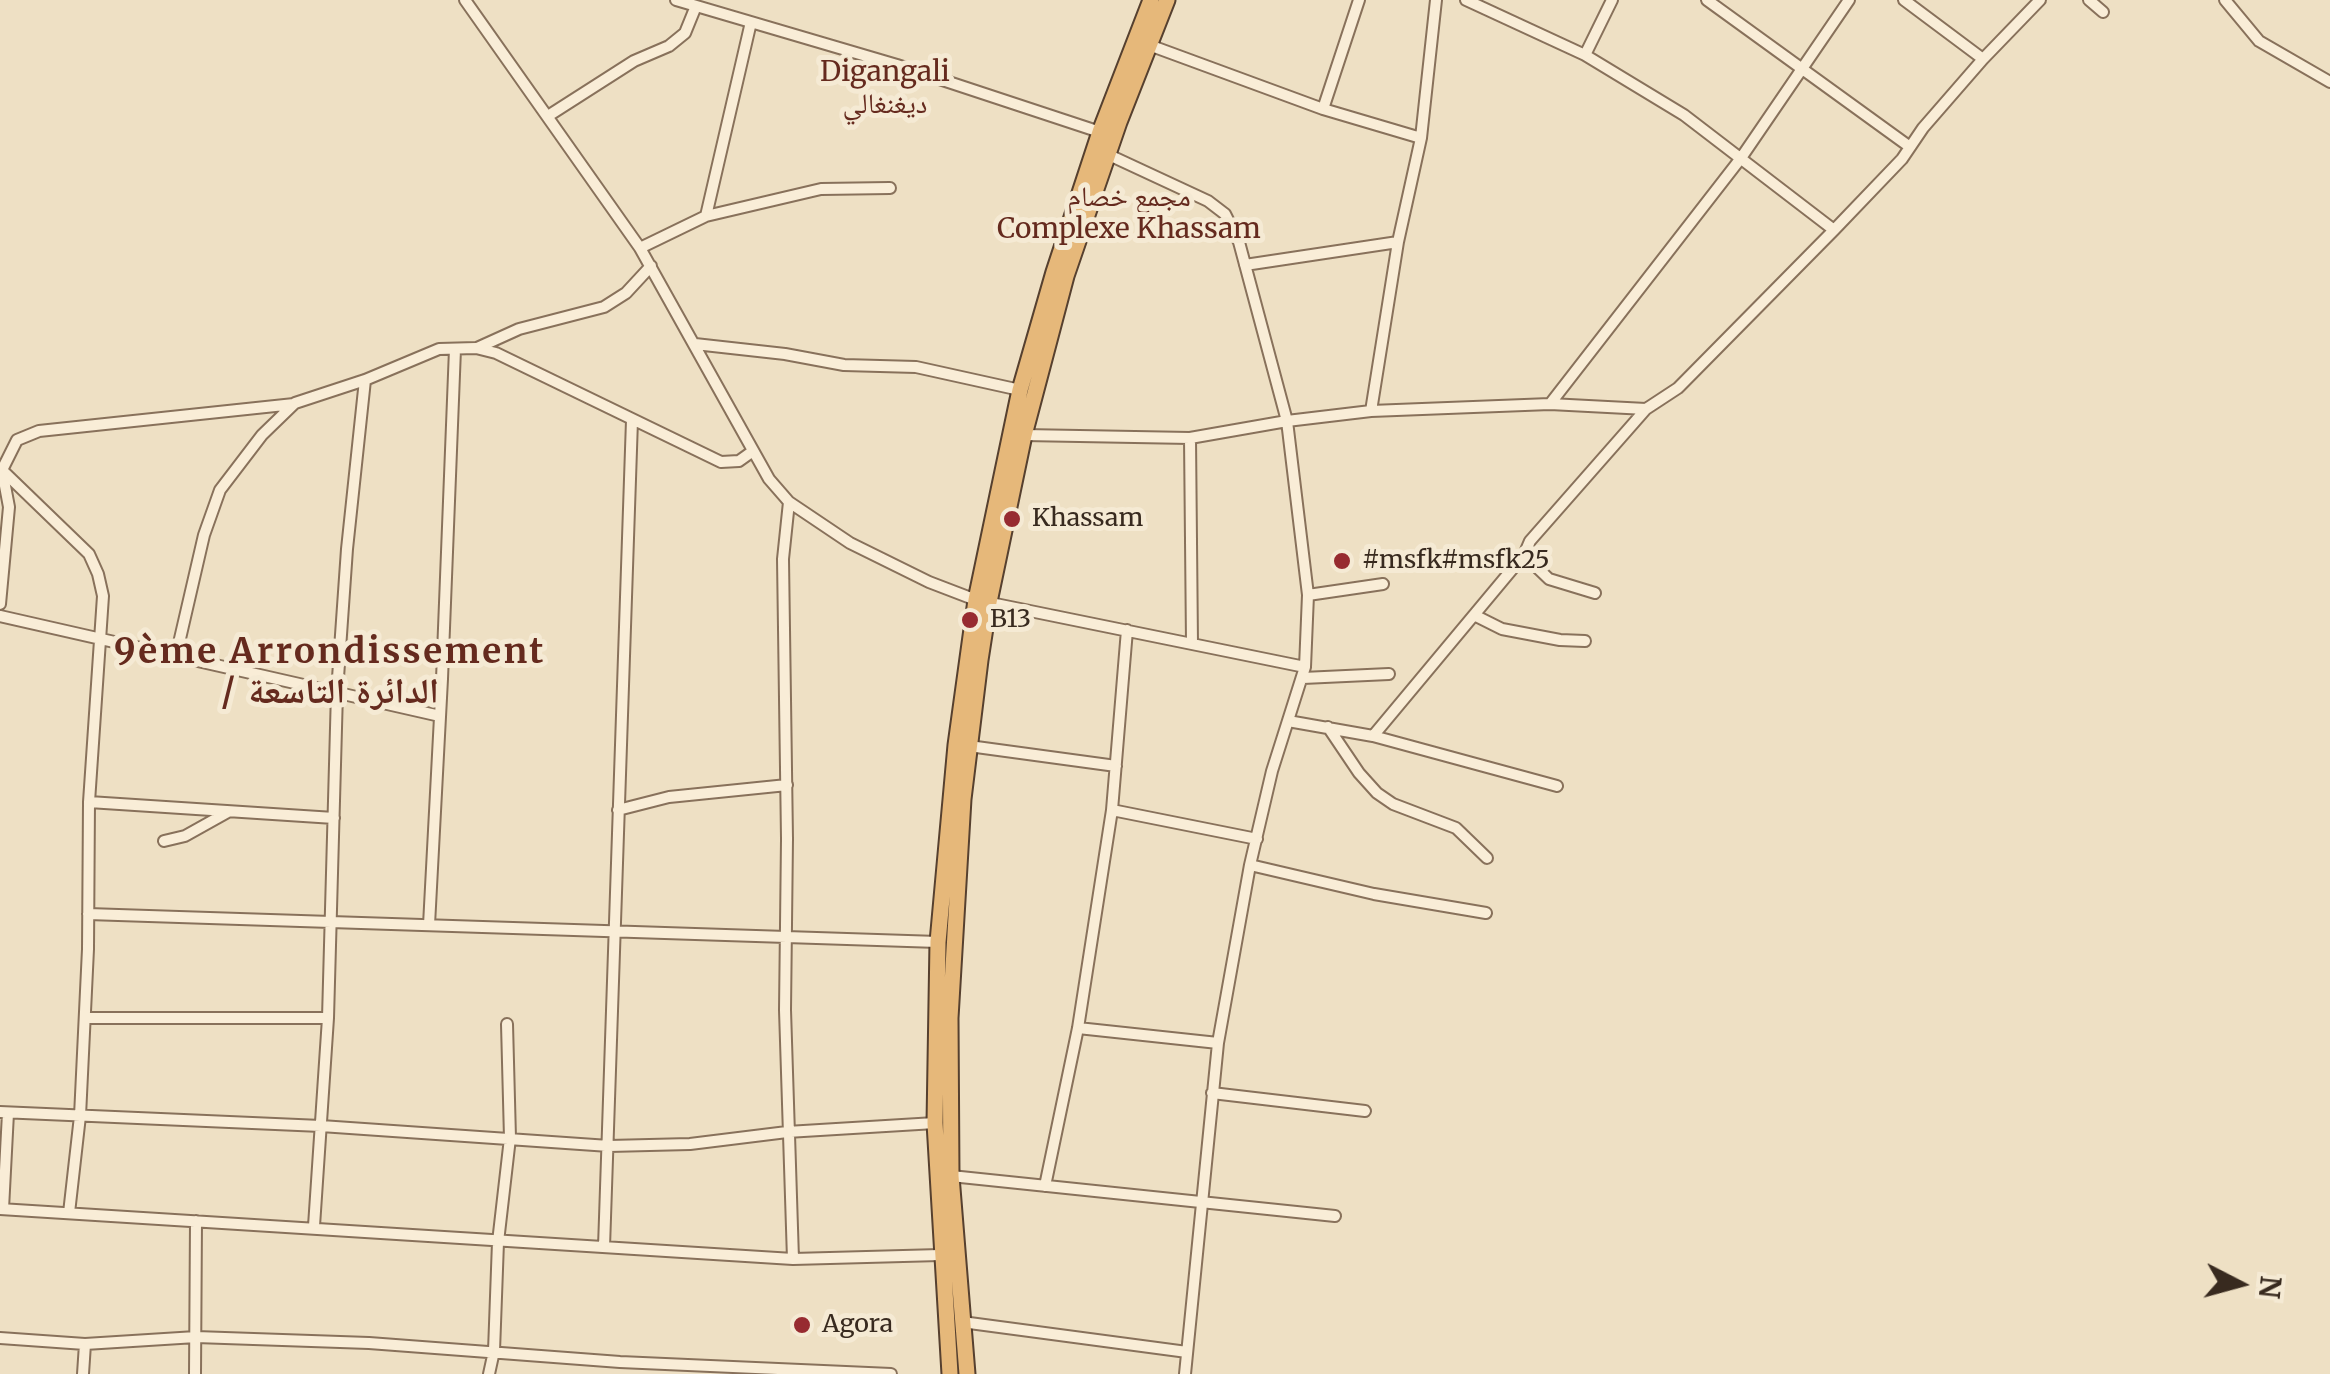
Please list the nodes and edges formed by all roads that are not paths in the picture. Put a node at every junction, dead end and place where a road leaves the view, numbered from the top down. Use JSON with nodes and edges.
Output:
{"nodes":[{"id":1,"x":465,"y":0,"type":"edge"},
{"id":2,"x":676,"y":0,"type":"edge"},
{"id":3,"x":1151,"y":0,"type":"edge"},
{"id":4,"x":1167,"y":0,"type":"edge"},
{"id":5,"x":1359,"y":0,"type":"edge"},
{"id":6,"x":1436,"y":0,"type":"edge"},
{"id":7,"x":1466,"y":0,"type":"edge"},
{"id":8,"x":1612,"y":0,"type":"edge"},
{"id":9,"x":1707,"y":0,"type":"edge"},
{"id":10,"x":1849,"y":0,"type":"edge"},
{"id":11,"x":1904,"y":0,"type":"edge"},
{"id":12,"x":2040,"y":0,"type":"edge"},
{"id":13,"x":2089,"y":0,"type":"edge"},
{"id":14,"x":2225,"y":0,"type":"edge"},
{"id":15,"x":696,"y":6,"type":"junction"},
{"id":16,"x":2103,"y":12,"type":"dead end"},
{"id":17,"x":751,"y":22,"type":"junction"},
{"id":18,"x":1150,"y":45,"type":"junction"},
{"id":19,"x":1585,"y":54,"type":"junction"},
{"id":20,"x":1983,"y":59,"type":"junction"},
{"id":21,"x":1803,"y":70,"type":"junction"},
{"id":22,"x":2330,"y":82,"type":"edge"},
{"id":23,"x":1323,"y":109,"type":"junction"},
{"id":24,"x":548,"y":116,"type":"junction"},
{"id":25,"x":1100,"y":132,"type":"junction"},
{"id":26,"x":1421,"y":138,"type":"junction"},
{"id":27,"x":1910,"y":147,"type":"junction"},
{"id":28,"x":1109,"y":155,"type":"junction"},
{"id":29,"x":1742,"y":158,"type":"junction"},
{"id":30,"x":890,"y":188,"type":"dead end"},
{"id":31,"x":706,"y":216,"type":"junction"},
{"id":32,"x":1834,"y":230,"type":"junction"},
{"id":33,"x":1398,"y":242,"type":"junction"},
{"id":34,"x":640,"y":248,"type":"junction"},
{"id":35,"x":1245,"y":265,"type":"junction"},
{"id":36,"x":651,"y":266,"type":"junction"},
{"id":37,"x":694,"y":344,"type":"junction"},
{"id":38,"x":476,"y":348,"type":"junction"},
{"id":39,"x":454,"y":349,"type":"junction"},
{"id":40,"x":366,"y":380,"type":"junction"},
{"id":41,"x":1020,"y":390,"type":"junction"},
{"id":42,"x":295,"y":404,"type":"junction"},
{"id":43,"x":1550,"y":404,"type":"junction"},
{"id":44,"x":1646,"y":409,"type":"junction"},
{"id":45,"x":1371,"y":411,"type":"junction"},
{"id":46,"x":632,"y":420,"type":"junction"},
{"id":47,"x":1287,"y":420,"type":"junction"},
{"id":48,"x":1024,"y":435,"type":"junction"},
{"id":49,"x":1190,"y":438,"type":"junction"},
{"id":50,"x":753,"y":452,"type":"junction"},
{"id":51,"x":1,"y":469,"type":"edge"},
{"id":52,"x":789,"y":502,"type":"junction"},
{"id":53,"x":1524,"y":555,"type":"junction"},
{"id":54,"x":1383,"y":584,"type":"dead end"},
{"id":55,"x":1595,"y":593,"type":"dead end"},
{"id":56,"x":1308,"y":595,"type":"junction"},
{"id":57,"x":982,"y":602,"type":"junction"},
{"id":58,"x":0,"y":604,"type":"edge"},
{"id":59,"x":1474,"y":615,"type":"junction"},
{"id":60,"x":0,"y":616,"type":"edge"},
{"id":61,"x":1126,"y":630,"type":"junction"},
{"id":62,"x":98,"y":639,"type":"junction"},
{"id":63,"x":1586,"y":640,"type":"dead end"},
{"id":64,"x":1192,"y":644,"type":"junction"},
{"id":65,"x":176,"y":656,"type":"junction"},
{"id":66,"x":1304,"y":672,"type":"junction"},
{"id":67,"x":1389,"y":674,"type":"dead end"},
{"id":68,"x":336,"y":692,"type":"junction"},
{"id":69,"x":440,"y":716,"type":"junction"},
{"id":70,"x":1288,"y":721,"type":"junction"},
{"id":71,"x":1327,"y":726,"type":"junction"},
{"id":72,"x":1373,"y":736,"type":"junction"},
{"id":73,"x":970,"y":746,"type":"junction"},
{"id":74,"x":1116,"y":766,"type":"junction"},
{"id":75,"x":786,"y":785,"type":"junction"},
{"id":76,"x":1557,"y":786,"type":"dead end"},
{"id":77,"x":89,"y":802,"type":"junction"},
{"id":78,"x":618,"y":810,"type":"junction"},
{"id":79,"x":1112,"y":810,"type":"junction"},
{"id":80,"x":229,"y":812,"type":"junction"},
{"id":81,"x":334,"y":818,"type":"junction"},
{"id":82,"x":1257,"y":839,"type":"junction"},
{"id":83,"x":164,"y":842,"type":"dead end"},
{"id":84,"x":1488,"y":858,"type":"dead end"},
{"id":85,"x":1250,"y":865,"type":"junction"},
{"id":86,"x":1486,"y":913,"type":"dead end"},
{"id":87,"x":88,"y":914,"type":"junction"},
{"id":88,"x":331,"y":924,"type":"junction"},
{"id":89,"x":429,"y":925,"type":"junction"},
{"id":90,"x":615,"y":930,"type":"junction"},
{"id":91,"x":785,"y":936,"type":"junction"},
{"id":92,"x":938,"y":942,"type":"junction"},
{"id":93,"x":85,"y":1018,"type":"junction"},
{"id":94,"x":328,"y":1018,"type":"junction"},
{"id":95,"x":506,"y":1024,"type":"dead end"},
{"id":96,"x":1078,"y":1028,"type":"junction"},
{"id":97,"x":1218,"y":1042,"type":"junction"},
{"id":98,"x":1212,"y":1093,"type":"junction"},
{"id":99,"x":1365,"y":1110,"type":"dead end"},
{"id":100,"x":4,"y":1112,"type":"edge"},
{"id":101,"x":80,"y":1116,"type":"junction"},
{"id":102,"x":934,"y":1123,"type":"junction"},
{"id":103,"x":321,"y":1126,"type":"junction"},
{"id":104,"x":786,"y":1132,"type":"junction"},
{"id":105,"x":510,"y":1138,"type":"junction"},
{"id":106,"x":610,"y":1146,"type":"junction"},
{"id":107,"x":950,"y":1176,"type":"junction"},
{"id":108,"x":1045,"y":1186,"type":"junction"},
{"id":109,"x":1200,"y":1204,"type":"junction"},
{"id":110,"x":2,"y":1209,"type":"edge"},
{"id":111,"x":70,"y":1214,"type":"junction"},
{"id":112,"x":1335,"y":1216,"type":"dead end"},
{"id":113,"x":196,"y":1220,"type":"junction"},
{"id":114,"x":314,"y":1226,"type":"junction"},
{"id":115,"x":498,"y":1242,"type":"junction"},
{"id":116,"x":604,"y":1247,"type":"junction"},
{"id":117,"x":940,"y":1255,"type":"junction"},
{"id":118,"x":794,"y":1258,"type":"junction"},
{"id":119,"x":962,"y":1322,"type":"junction"},
{"id":120,"x":0,"y":1338,"type":"edge"},
{"id":121,"x":196,"y":1338,"type":"junction"},
{"id":122,"x":85,"y":1344,"type":"junction"},
{"id":123,"x":494,"y":1351,"type":"junction"},
{"id":124,"x":1187,"y":1352,"type":"junction"},
{"id":125,"x":620,"y":1368,"type":"edge"},
{"id":126,"x":736,"y":1371,"type":"edge"},
{"id":127,"x":82,"y":1374,"type":"edge"},
{"id":128,"x":195,"y":1374,"type":"edge"},
{"id":129,"x":489,"y":1374,"type":"edge"},
{"id":130,"x":892,"y":1374,"type":"edge"},
{"id":131,"x":950,"y":1374,"type":"edge"},
{"id":132,"x":967,"y":1374,"type":"edge"},
{"id":133,"x":1184,"y":1374,"type":"edge"}],
"edges":[{"from":1,"to":24,"type":"street"},
{"from":2,"to":15,"type":"street"},
{"from":3,"to":25,"type":"highway"},
{"from":4,"to":18,"type":"highway"},
{"from":5,"to":23,"type":"street"},
{"from":6,"to":26,"type":"street"},
{"from":7,"to":19,"type":"street"},
{"from":8,"to":19,"type":"street"},
{"from":9,"to":21,"type":"street"},
{"from":10,"to":21,"type":"street"},
{"from":11,"to":20,"type":"street"},
{"from":12,"to":20,"type":"street"},
{"from":13,"to":16,"type":"street"},
{"from":14,"to":22,"type":"street"},
{"from":15,"to":17,"type":"street"},
{"from":15,"to":24,"type":"street"},
{"from":17,"to":25,"type":"street"},
{"from":17,"to":31,"type":"street"},
{"from":18,"to":23,"type":"street"},
{"from":18,"to":28,"type":"highway"},
{"from":19,"to":29,"type":"street"},
{"from":20,"to":27,"type":"street"},
{"from":21,"to":27,"type":"street"},
{"from":21,"to":29,"type":"street"},
{"from":23,"to":26,"type":"street"},
{"from":24,"to":34,"type":"street"},
{"from":25,"to":41,"type":"highway"},
{"from":26,"to":33,"type":"street"},
{"from":27,"to":32,"type":"street"},
{"from":28,"to":35,"type":"street"},
{"from":28,"to":48,"type":"highway"},
{"from":29,"to":32,"type":"street"},
{"from":29,"to":43,"type":"street"},
{"from":30,"to":31,"type":"street"},
{"from":31,"to":34,"type":"street"},
{"from":32,"to":44,"type":"street"},
{"from":33,"to":35,"type":"street"},
{"from":33,"to":45,"type":"street"},
{"from":34,"to":36,"type":"street"},
{"from":35,"to":47,"type":"street"},
{"from":36,"to":37,"type":"street"},
{"from":36,"to":38,"type":"street"},
{"from":37,"to":41,"type":"street"},
{"from":37,"to":50,"type":"street"},
{"from":38,"to":39,"type":"street"},
{"from":38,"to":46,"type":"street"},
{"from":39,"to":40,"type":"street"},
{"from":39,"to":69,"type":"street"},
{"from":40,"to":42,"type":"street"},
{"from":40,"to":68,"type":"street"},
{"from":41,"to":57,"type":"highway"},
{"from":42,"to":51,"type":"street"},
{"from":42,"to":65,"type":"street"},
{"from":43,"to":44,"type":"street"},
{"from":43,"to":45,"type":"street"},
{"from":44,"to":53,"type":"street"},
{"from":45,"to":47,"type":"street"},
{"from":46,"to":50,"type":"street"},
{"from":46,"to":78,"type":"street"},
{"from":47,"to":49,"type":"street"},
{"from":47,"to":56,"type":"street"},
{"from":48,"to":49,"type":"street"},
{"from":48,"to":57,"type":"highway"},
{"from":49,"to":64,"type":"street"},
{"from":50,"to":52,"type":"street"},
{"from":51,"to":58,"type":"street"},
{"from":51,"to":62,"type":"street"},
{"from":52,"to":57,"type":"street"},
{"from":52,"to":75,"type":"street"},
{"from":53,"to":55,"type":"street"},
{"from":53,"to":59,"type":"street"},
{"from":54,"to":56,"type":"street"},
{"from":56,"to":66,"type":"street"},
{"from":57,"to":61,"type":"street"},
{"from":57,"to":73,"type":"highway"},
{"from":57,"to":92,"type":"highway"},
{"from":59,"to":63,"type":"street"},
{"from":59,"to":72,"type":"street"},
{"from":60,"to":62,"type":"street"},
{"from":61,"to":64,"type":"street"},
{"from":61,"to":74,"type":"street"},
{"from":62,"to":65,"type":"street"},
{"from":62,"to":77,"type":"street"},
{"from":64,"to":66,"type":"street"},
{"from":65,"to":68,"type":"street"},
{"from":66,"to":67,"type":"street"},
{"from":66,"to":70,"type":"street"},
{"from":68,"to":69,"type":"street"},
{"from":68,"to":81,"type":"street"},
{"from":69,"to":89,"type":"street"},
{"from":70,"to":71,"type":"street"},
{"from":70,"to":82,"type":"street"},
{"from":71,"to":72,"type":"street"},
{"from":71,"to":84,"type":"street"},
{"from":72,"to":76,"type":"street"},
{"from":73,"to":74,"type":"street"},
{"from":73,"to":107,"type":"highway"},
{"from":74,"to":79,"type":"street"},
{"from":75,"to":78,"type":"street"},
{"from":75,"to":91,"type":"street"},
{"from":77,"to":80,"type":"street"},
{"from":77,"to":87,"type":"street"},
{"from":78,"to":90,"type":"street"},
{"from":79,"to":82,"type":"street"},
{"from":79,"to":96,"type":"street"},
{"from":80,"to":81,"type":"street"},
{"from":80,"to":83,"type":"street"},
{"from":81,"to":88,"type":"street"},
{"from":82,"to":85,"type":"street"},
{"from":85,"to":86,"type":"street"},
{"from":85,"to":97,"type":"street"},
{"from":87,"to":88,"type":"street"},
{"from":87,"to":93,"type":"street"},
{"from":88,"to":89,"type":"street"},
{"from":88,"to":94,"type":"street"},
{"from":89,"to":90,"type":"street"},
{"from":90,"to":91,"type":"street"},
{"from":90,"to":106,"type":"street"},
{"from":91,"to":92,"type":"street"},
{"from":91,"to":104,"type":"street"},
{"from":92,"to":102,"type":"highway"},
{"from":93,"to":94,"type":"street"},
{"from":93,"to":101,"type":"street"},
{"from":94,"to":103,"type":"street"},
{"from":95,"to":105,"type":"street"},
{"from":96,"to":97,"type":"street"},
{"from":96,"to":108,"type":"street"},
{"from":97,"to":98,"type":"street"},
{"from":98,"to":99,"type":"street"},
{"from":98,"to":109,"type":"street"},
{"from":100,"to":101,"type":"street"},
{"from":100,"to":110,"type":"street"},
{"from":101,"to":103,"type":"street"},
{"from":101,"to":111,"type":"street"},
{"from":102,"to":104,"type":"street"},
{"from":102,"to":117,"type":"highway"},
{"from":103,"to":105,"type":"street"},
{"from":103,"to":114,"type":"street"},
{"from":104,"to":106,"type":"street"},
{"from":104,"to":118,"type":"street"},
{"from":105,"to":106,"type":"street"},
{"from":105,"to":115,"type":"street"},
{"from":106,"to":116,"type":"street"},
{"from":107,"to":108,"type":"street"},
{"from":107,"to":119,"type":"highway"},
{"from":108,"to":109,"type":"street"},
{"from":109,"to":112,"type":"street"},
{"from":109,"to":124,"type":"street"},
{"from":110,"to":111,"type":"street"},
{"from":111,"to":113,"type":"street"},
{"from":113,"to":114,"type":"street"},
{"from":113,"to":121,"type":"street"},
{"from":114,"to":115,"type":"street"},
{"from":115,"to":116,"type":"street"},
{"from":115,"to":123,"type":"street"},
{"from":116,"to":118,"type":"street"},
{"from":117,"to":118,"type":"street"},
{"from":117,"to":131,"type":"highway"},
{"from":119,"to":124,"type":"street"},
{"from":119,"to":132,"type":"highway"},
{"from":120,"to":122,"type":"street"},
{"from":121,"to":122,"type":"street"},
{"from":121,"to":123,"type":"street"},
{"from":121,"to":128,"type":"street"},
{"from":122,"to":127,"type":"street"},
{"from":123,"to":125,"type":"street"},
{"from":123,"to":129,"type":"street"},
{"from":124,"to":133,"type":"street"},
{"from":125,"to":126,"type":"street"},
{"from":126,"to":130,"type":"street"}]}
